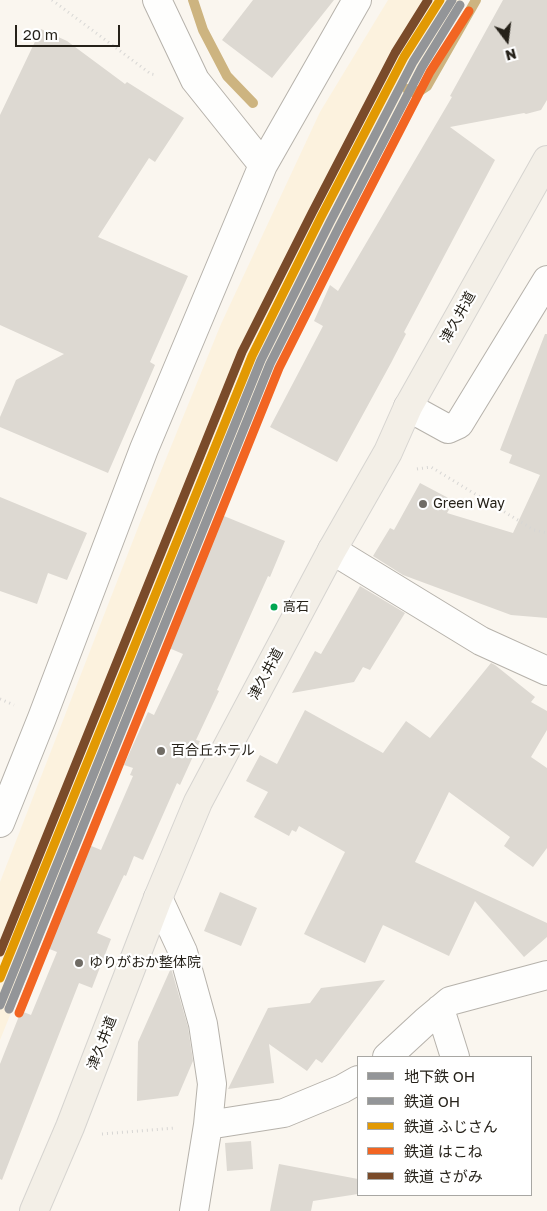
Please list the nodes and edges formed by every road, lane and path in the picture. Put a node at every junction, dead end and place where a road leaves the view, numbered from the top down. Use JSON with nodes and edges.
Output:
{"nodes":[{"id":1,"x":52,"y":0,"type":"edge"},
{"id":2,"x":157,"y":0,"type":"edge"},
{"id":3,"x":357,"y":0,"type":"edge"},
{"id":4,"x":195,"y":80,"type":"junction"},
{"id":5,"x":547,"y":160,"type":"edge"},
{"id":6,"x":263,"y":165,"type":"junction"},
{"id":7,"x":547,"y":280,"type":"edge"},
{"id":8,"x":408,"y":407,"type":"junction"},
{"id":9,"x":416,"y":469,"type":"dead end"},
{"id":10,"x":547,"y":533,"type":"edge"},
{"id":11,"x":332,"y":550,"type":"junction"},
{"id":12,"x":547,"y":672,"type":"edge"},
{"id":13,"x":0,"y":823,"type":"edge"},
{"id":14,"x":158,"y":898,"type":"junction"},
{"id":15,"x":547,"y":975,"type":"edge"},
{"id":16,"x":440,"y":1009,"type":"junction"},
{"id":17,"x":388,"y":1056,"type":"edge"},
{"id":18,"x":454,"y":1056,"type":"edge"},
{"id":19,"x":357,"y":1081,"type":"edge"},
{"id":20,"x":208,"y":1125,"type":"junction"},
{"id":21,"x":101,"y":1134,"type":"dead end"},
{"id":22,"x":34,"y":1211,"type":"edge"},
{"id":23,"x":194,"y":1211,"type":"edge"}],
"edges":[{"from":1,"to":4,"type":"path"},
{"from":2,"to":4,"type":"street"},
{"from":3,"to":6,"type":"street"},
{"from":4,"to":6,"type":"street"},
{"from":5,"to":8,"type":"main road","name":"津久井道"},
{"from":6,"to":13,"type":"street"},
{"from":7,"to":8,"type":"street"},
{"from":8,"to":11,"type":"main road","name":"津久井道"},
{"from":9,"to":10,"type":"path"},
{"from":11,"to":12,"type":"street"},
{"from":11,"to":14,"type":"main road","name":"津久井道"},
{"from":14,"to":20,"type":"street"},
{"from":14,"to":22,"type":"main road","name":"津久井道"},
{"from":15,"to":16,"type":"street"},
{"from":16,"to":17,"type":"street"},
{"from":16,"to":18,"type":"street"},
{"from":19,"to":20,"type":"street"},
{"from":20,"to":21,"type":"path"},
{"from":20,"to":23,"type":"street"}]}
